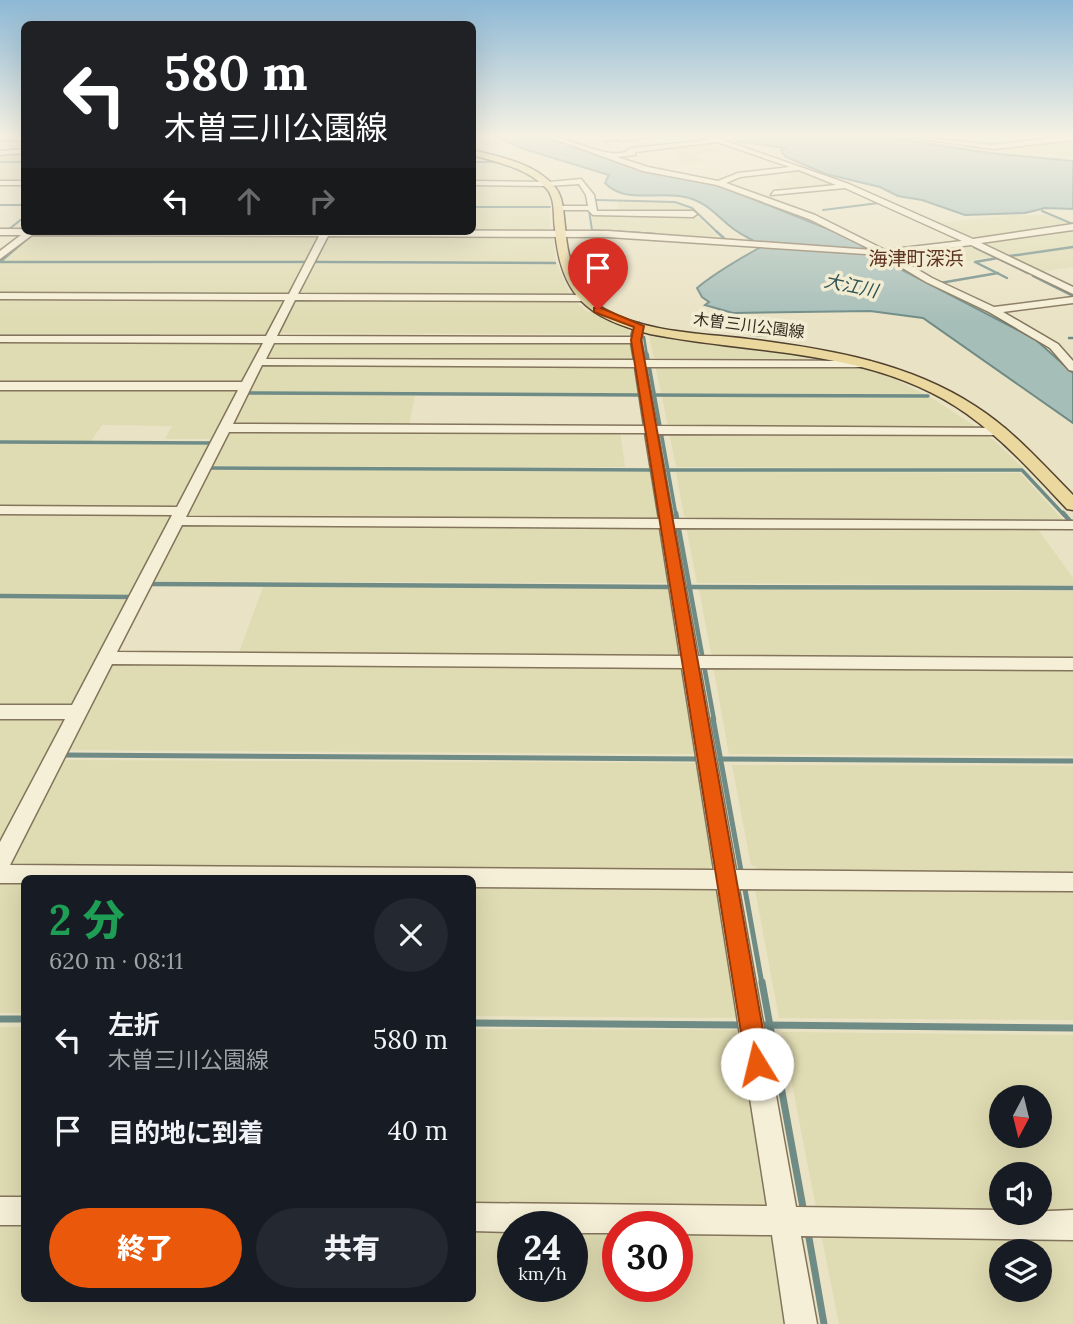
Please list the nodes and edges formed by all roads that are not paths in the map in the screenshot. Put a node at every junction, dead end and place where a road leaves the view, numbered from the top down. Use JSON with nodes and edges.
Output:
{"nodes":[{"id":1,"x":556,"y":198,"type":"edge"},
{"id":2,"x":590,"y":198,"type":"edge"},
{"id":3,"x":759,"y":198,"type":"edge"},
{"id":4,"x":875,"y":198,"type":"edge"},
{"id":5,"x":558,"y":208,"type":"junction"},
{"id":6,"x":592,"y":208,"type":"junction"},
{"id":7,"x":693,"y":214,"type":"dead end"},
{"id":8,"x":1073,"y":227,"type":"edge"},
{"id":9,"x":7,"y":232,"type":"edge"},
{"id":10,"x":476,"y":233,"type":"edge"},
{"id":11,"x":560,"y":233,"type":"junction"},
{"id":12,"x":25,"y":235,"type":"edge"},
{"id":13,"x":324,"y":235,"type":"edge"},
{"id":14,"x":0,"y":240,"type":"edge"},
{"id":15,"x":972,"y":241,"type":"junction"},
{"id":16,"x":877,"y":253,"type":"junction"},
{"id":17,"x":0,"y":256,"type":"edge"},
{"id":18,"x":1073,"y":291,"type":"edge"},
{"id":19,"x":0,"y":296,"type":"edge"},
{"id":20,"x":292,"y":297,"type":"junction"},
{"id":21,"x":582,"y":298,"type":"junction"},
{"id":22,"x":1073,"y":300,"type":"edge"},
{"id":23,"x":993,"y":310,"type":"junction"},
{"id":24,"x":636,"y":335,"type":"junction"},
{"id":25,"x":271,"y":337,"type":"junction"},
{"id":26,"x":0,"y":339,"type":"edge"},
{"id":27,"x":259,"y":362,"type":"junction"},
{"id":28,"x":646,"y":363,"type":"junction"},
{"id":29,"x":1070,"y":363,"type":"edge"},
{"id":30,"x":870,"y":364,"type":"junction"},
{"id":31,"x":0,"y":386,"type":"edge"},
{"id":32,"x":246,"y":386,"type":"junction"},
{"id":33,"x":225,"y":428,"type":"junction"},
{"id":34,"x":657,"y":430,"type":"junction"},
{"id":35,"x":1000,"y":431,"type":"junction"},
{"id":36,"x":1073,"y":505,"type":"edge"},
{"id":37,"x":0,"y":510,"type":"edge"},
{"id":38,"x":179,"y":516,"type":"junction"},
{"id":39,"x":674,"y":523,"type":"junction"},
{"id":40,"x":1073,"y":525,"type":"edge"},
{"id":41,"x":106,"y":658,"type":"junction"},
{"id":42,"x":699,"y":663,"type":"junction"},
{"id":43,"x":1073,"y":664,"type":"edge"},
{"id":44,"x":0,"y":712,"type":"edge"},
{"id":45,"x":78,"y":712,"type":"junction"},
{"id":46,"x":0,"y":863,"type":"edge"},
{"id":47,"x":0,"y":874,"type":"edge"},
{"id":48,"x":123,"y":875,"type":"edge"},
{"id":49,"x":476,"y":878,"type":"edge"},
{"id":50,"x":737,"y":880,"type":"junction"},
{"id":51,"x":1073,"y":881,"type":"edge"},
{"id":52,"x":0,"y":1211,"type":"edge"},
{"id":53,"x":21,"y":1211,"type":"edge"},
{"id":54,"x":476,"y":1217,"type":"edge"},
{"id":55,"x":799,"y":1222,"type":"junction"},
{"id":56,"x":1073,"y":1225,"type":"edge"},
{"id":57,"x":801,"y":1324,"type":"edge"}],
"edges":[{"from":1,"to":5,"type":"main road"},
{"from":2,"to":6,"type":"street"},
{"from":3,"to":16,"type":"street"},
{"from":4,"to":15,"type":"street"},
{"from":5,"to":6,"type":"street"},
{"from":5,"to":11,"type":"main road"},
{"from":6,"to":7,"type":"street"},
{"from":8,"to":15,"type":"street"},
{"from":9,"to":14,"type":"street"},
{"from":10,"to":11,"type":"street"},
{"from":11,"to":16,"type":"street"},
{"from":11,"to":21,"type":"main road"},
{"from":12,"to":17,"type":"street"},
{"from":13,"to":20,"type":"street"},
{"from":15,"to":16,"type":"street"},
{"from":15,"to":18,"type":"street"},
{"from":16,"to":23,"type":"street"},
{"from":19,"to":20,"type":"street"},
{"from":20,"to":21,"type":"street"},
{"from":20,"to":25,"type":"street"},
{"from":21,"to":24,"type":"main road","name":"木曽三川公園線"},
{"from":22,"to":23,"type":"street"},
{"from":23,"to":29,"type":"street"},
{"from":24,"to":25,"type":"street"},
{"from":24,"to":28,"type":"street"},
{"from":24,"to":30,"type":"main road","name":"木曽三川公園線"},
{"from":25,"to":26,"type":"street"},
{"from":25,"to":27,"type":"street"},
{"from":27,"to":28,"type":"street"},
{"from":27,"to":32,"type":"street"},
{"from":28,"to":30,"type":"street"},
{"from":28,"to":34,"type":"street"},
{"from":30,"to":35,"type":"main road","name":"木曽三川公園線"},
{"from":31,"to":32,"type":"street"},
{"from":32,"to":33,"type":"street"},
{"from":33,"to":34,"type":"street"},
{"from":33,"to":38,"type":"street"},
{"from":34,"to":35,"type":"street"},
{"from":34,"to":39,"type":"street"},
{"from":35,"to":36,"type":"main road","name":"木曽三川公園線"},
{"from":37,"to":38,"type":"street"},
{"from":38,"to":39,"type":"street"},
{"from":38,"to":41,"type":"street"},
{"from":39,"to":40,"type":"street"},
{"from":39,"to":42,"type":"street"},
{"from":41,"to":42,"type":"street"},
{"from":41,"to":45,"type":"street"},
{"from":42,"to":43,"type":"street"},
{"from":42,"to":50,"type":"street"},
{"from":44,"to":45,"type":"street"},
{"from":45,"to":46,"type":"street"},
{"from":47,"to":48,"type":"street"},
{"from":49,"to":50,"type":"street"},
{"from":50,"to":51,"type":"street"},
{"from":50,"to":55,"type":"street"},
{"from":52,"to":53,"type":"street"},
{"from":54,"to":55,"type":"street"},
{"from":55,"to":56,"type":"street"},
{"from":55,"to":57,"type":"street"}]}
